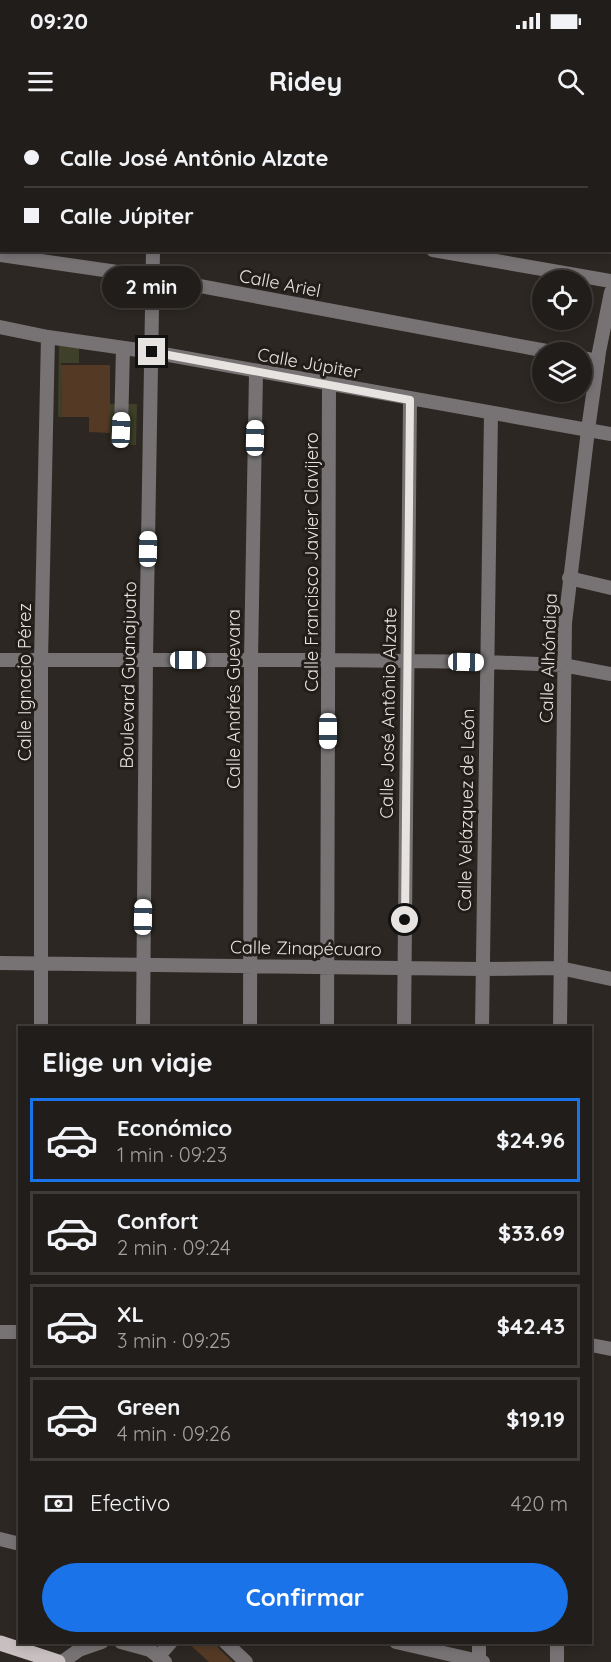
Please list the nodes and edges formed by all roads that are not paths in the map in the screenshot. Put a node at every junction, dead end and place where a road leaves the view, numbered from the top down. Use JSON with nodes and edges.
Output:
{"nodes":[{"id":1,"x":153,"y":252,"type":"edge"},
{"id":2,"x":444,"y":252,"type":"edge"},
{"id":3,"x":0,"y":255,"type":"edge"},
{"id":4,"x":153,"y":277,"type":"junction"},
{"id":5,"x":611,"y":281,"type":"edge"},
{"id":6,"x":611,"y":292,"type":"edge"},
{"id":7,"x":0,"y":327,"type":"edge"},
{"id":8,"x":48,"y":337,"type":"junction"},
{"id":9,"x":123,"y":348,"type":"junction"},
{"id":10,"x":532,"y":348,"type":"edge"},
{"id":11,"x":152,"y":352,"type":"junction"},
{"id":12,"x":603,"y":356,"type":"edge"},
{"id":13,"x":256,"y":372,"type":"junction"},
{"id":14,"x":329,"y":385,"type":"junction"},
{"id":15,"x":410,"y":400,"type":"junction"},
{"id":16,"x":491,"y":413,"type":"junction"},
{"id":17,"x":121,"y":430,"type":"dead end"},
{"id":18,"x":588,"y":430,"type":"junction"},
{"id":19,"x":611,"y":434,"type":"edge"},
{"id":20,"x":569,"y":578,"type":"junction"},
{"id":21,"x":611,"y":588,"type":"edge"},
{"id":22,"x":146,"y":659,"type":"junction"},
{"id":23,"x":0,"y":660,"type":"edge"},
{"id":24,"x":251,"y":660,"type":"junction"},
{"id":25,"x":328,"y":660,"type":"junction"},
{"id":26,"x":41,"y":661,"type":"junction"},
{"id":27,"x":407,"y":661,"type":"junction"},
{"id":28,"x":486,"y":662,"type":"junction"},
{"id":29,"x":563,"y":665,"type":"junction"},
{"id":30,"x":611,"y":674,"type":"edge"},
{"id":31,"x":0,"y":963,"type":"edge"},
{"id":32,"x":42,"y":963,"type":"junction"},
{"id":33,"x":143,"y":963,"type":"junction"},
{"id":34,"x":250,"y":965,"type":"junction"},
{"id":35,"x":327,"y":966,"type":"junction"},
{"id":36,"x":404,"y":967,"type":"junction"},
{"id":37,"x":560,"y":968,"type":"junction"},
{"id":38,"x":482,"y":969,"type":"junction"},
{"id":39,"x":611,"y":979,"type":"edge"},
{"id":40,"x":41,"y":1026,"type":"edge"},
{"id":41,"x":143,"y":1026,"type":"edge"},
{"id":42,"x":250,"y":1026,"type":"edge"},
{"id":43,"x":327,"y":1026,"type":"edge"},
{"id":44,"x":404,"y":1026,"type":"edge"},
{"id":45,"x":482,"y":1026,"type":"edge"},
{"id":46,"x":560,"y":1026,"type":"edge"},
{"id":47,"x":0,"y":1332,"type":"edge"},
{"id":48,"x":18,"y":1332,"type":"edge"},
{"id":49,"x":592,"y":1345,"type":"edge"},
{"id":50,"x":611,"y":1349,"type":"edge"},
{"id":51,"x":0,"y":1539,"type":"edge"},
{"id":52,"x":18,"y":1544,"type":"edge"},
{"id":53,"x":0,"y":1643,"type":"edge"},
{"id":54,"x":96,"y":1644,"type":"edge"},
{"id":55,"x":127,"y":1644,"type":"edge"},
{"id":56,"x":168,"y":1644,"type":"edge"},
{"id":57,"x":227,"y":1644,"type":"edge"},
{"id":58,"x":401,"y":1644,"type":"edge"},
{"id":59,"x":479,"y":1644,"type":"edge"},
{"id":60,"x":557,"y":1644,"type":"edge"},
{"id":61,"x":0,"y":1650,"type":"edge"},
{"id":62,"x":155,"y":1653,"type":"edge"},
{"id":63,"x":36,"y":1662,"type":"edge"},
{"id":64,"x":60,"y":1662,"type":"edge"},
{"id":65,"x":246,"y":1662,"type":"edge"},
{"id":66,"x":481,"y":1662,"type":"edge"},
{"id":67,"x":557,"y":1662,"type":"edge"}],
"edges":[{"from":1,"to":4,"type":"street","name":"Boulevard Guanajuato"},
{"from":2,"to":5,"type":"street"},
{"from":3,"to":4,"type":"street","name":"Calle Ariel"},
{"from":4,"to":10,"type":"street","name":"Calle Ariel"},
{"from":4,"to":11,"type":"street","name":"Boulevard Guanajuato"},
{"from":6,"to":12,"type":"street","name":"Calle Alhóndiga"},
{"from":7,"to":8,"type":"street","name":"Calle Júpiter"},
{"from":8,"to":9,"type":"street","name":"Calle Júpiter"},
{"from":8,"to":26,"type":"street","name":"Calle Ignacio Pérez"},
{"from":9,"to":11,"type":"street","name":"Calle Júpiter"},
{"from":9,"to":17,"type":"street"},
{"from":11,"to":13,"type":"street","name":"Calle Júpiter"},
{"from":11,"to":22,"type":"street","name":"Boulevard Guanajuato"},
{"from":12,"to":18,"type":"street","name":"Calle Alhóndiga"},
{"from":13,"to":14,"type":"street","name":"Calle Júpiter"},
{"from":13,"to":24,"type":"street","name":"Calle Andrés Guevara"},
{"from":14,"to":15,"type":"street","name":"Calle Júpiter"},
{"from":14,"to":25,"type":"street","name":"Calle Francisco Javier Clavijero"},
{"from":15,"to":16,"type":"street","name":"Calle Júpiter"},
{"from":15,"to":27,"type":"street","name":"Calle José Antônio Alzate"},
{"from":16,"to":18,"type":"street","name":"Calle Júpiter"},
{"from":16,"to":28,"type":"street","name":"Calle Velázquez de León"},
{"from":18,"to":19,"type":"street","name":"Calle Júpiter"},
{"from":18,"to":20,"type":"street","name":"Calle Alhóndiga"},
{"from":20,"to":21,"type":"street"},
{"from":20,"to":29,"type":"street","name":"Calle Alhóndiga"},
{"from":22,"to":24,"type":"street"},
{"from":22,"to":26,"type":"street"},
{"from":22,"to":33,"type":"street","name":"Boulevard Guanajuato"},
{"from":23,"to":26,"type":"street"},
{"from":24,"to":25,"type":"street"},
{"from":24,"to":34,"type":"street","name":"Calle Andrés Guevara"},
{"from":25,"to":27,"type":"street"},
{"from":25,"to":35,"type":"street","name":"Calle Francisco Javier Clavijero"},
{"from":26,"to":32,"type":"street","name":"Calle Ignacio Pérez"},
{"from":27,"to":28,"type":"street"},
{"from":27,"to":36,"type":"street","name":"Calle José Antônio Alzate"},
{"from":28,"to":29,"type":"street"},
{"from":28,"to":38,"type":"street","name":"Calle Velázquez de León"},
{"from":29,"to":30,"type":"street"},
{"from":29,"to":37,"type":"street","name":"Calle Alhóndiga"},
{"from":31,"to":32,"type":"street","name":"Calle Zinapécuaro"},
{"from":32,"to":33,"type":"street","name":"Calle Zinapécuaro"},
{"from":32,"to":40,"type":"street","name":"Calle Ignacio Pérez"},
{"from":33,"to":34,"type":"street","name":"Calle Zinapécuaro"},
{"from":33,"to":41,"type":"street","name":"Boulevard Guanajuato"},
{"from":34,"to":35,"type":"street","name":"Calle Zinapécuaro"},
{"from":34,"to":42,"type":"street","name":"Calle Andrés Guevara"},
{"from":35,"to":36,"type":"street","name":"Calle Zinapécuaro"},
{"from":35,"to":43,"type":"street","name":"Calle Francisco Javier Clavijero"},
{"from":36,"to":38,"type":"street","name":"Calle Zinapécuaro"},
{"from":36,"to":44,"type":"street","name":"Calle José Antônio Alzate"},
{"from":37,"to":38,"type":"street","name":"Calle Zinapécuaro"},
{"from":37,"to":39,"type":"street","name":"Calle Zinapécuaro"},
{"from":37,"to":46,"type":"street","name":"Calle Alhóndiga"},
{"from":38,"to":45,"type":"street","name":"Calle Velázquez de León"},
{"from":47,"to":48,"type":"street"},
{"from":49,"to":50,"type":"street"},
{"from":51,"to":52,"type":"street"},
{"from":53,"to":64,"type":"main road"},
{"from":54,"to":64,"type":"street"},
{"from":55,"to":62,"type":"street"},
{"from":56,"to":62,"type":"street"},
{"from":57,"to":65,"type":"street"},
{"from":58,"to":66,"type":"street"},
{"from":59,"to":66,"type":"street"},
{"from":60,"to":67,"type":"street"},
{"from":61,"to":63,"type":"street"}]}
